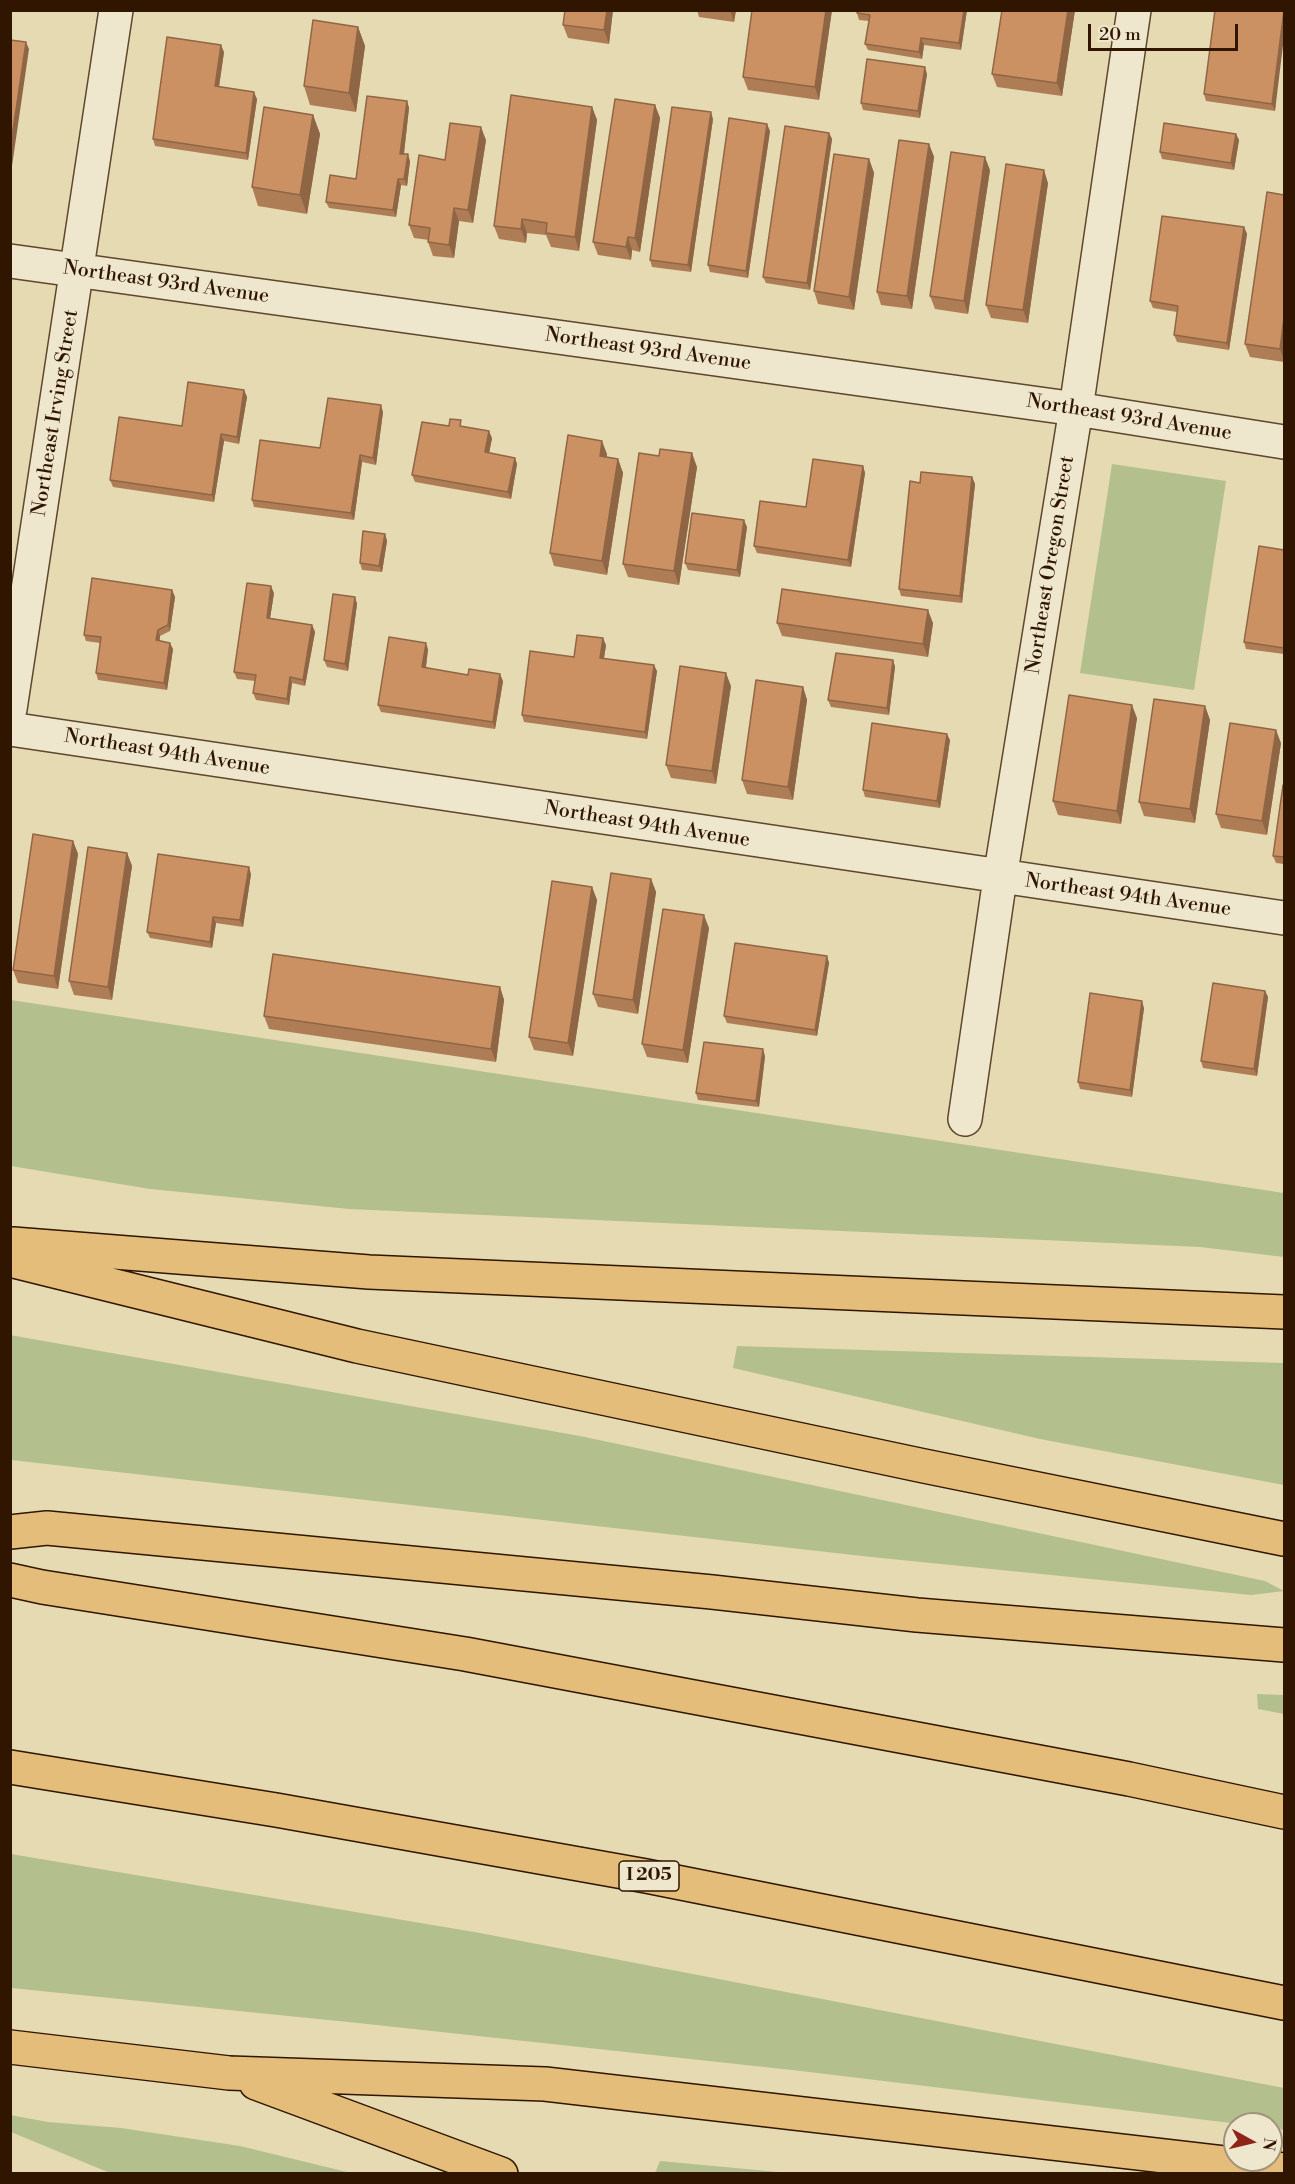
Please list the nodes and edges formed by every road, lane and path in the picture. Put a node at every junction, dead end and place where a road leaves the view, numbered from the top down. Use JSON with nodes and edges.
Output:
{"nodes":[{"id":1,"x":116,"y":10,"type":"edge"},
{"id":2,"x":1134,"y":10,"type":"edge"},
{"id":3,"x":10,"y":261,"type":"edge"},
{"id":4,"x":78,"y":271,"type":"junction"},
{"id":5,"x":1076,"y":409,"type":"junction"},
{"id":6,"x":1284,"y":442,"type":"edge"},
{"id":7,"x":10,"y":709,"type":"edge"},
{"id":8,"x":10,"y":729,"type":"edge"},
{"id":9,"x":1000,"y":878,"type":"junction"},
{"id":10,"x":1284,"y":918,"type":"edge"},
{"id":11,"x":965,"y":1119,"type":"dead end"},
{"id":12,"x":10,"y":1244,"type":"edge"},
{"id":13,"x":10,"y":1260,"type":"edge"},
{"id":14,"x":1284,"y":1312,"type":"edge"},
{"id":15,"x":10,"y":1532,"type":"edge"},
{"id":16,"x":1284,"y":1539,"type":"edge"},
{"id":17,"x":10,"y":1580,"type":"edge"},
{"id":18,"x":1284,"y":1645,"type":"edge"},
{"id":19,"x":10,"y":1767,"type":"edge"},
{"id":20,"x":1284,"y":1812,"type":"edge"},
{"id":21,"x":1284,"y":2003,"type":"edge"},
{"id":22,"x":10,"y":2047,"type":"edge"},
{"id":23,"x":229,"y":2073,"type":"junction"},
{"id":24,"x":1284,"y":2169,"type":"edge"},
{"id":25,"x":501,"y":2174,"type":"edge"}],
"edges":[{"from":1,"to":4,"type":"street","name":"Northeast Irving Street"},
{"from":2,"to":5,"type":"street","name":"Northeast Oregon Street"},
{"from":3,"to":4,"type":"street","name":"Northeast 93rd Avenue"},
{"from":4,"to":5,"type":"street","name":"Northeast 93rd Avenue"},
{"from":4,"to":7,"type":"street","name":"Northeast Irving Street"},
{"from":5,"to":6,"type":"street","name":"Northeast 93rd Avenue"},
{"from":5,"to":9,"type":"street","name":"Northeast Oregon Street"},
{"from":8,"to":9,"type":"street","name":"Northeast 94th Avenue"},
{"from":9,"to":10,"type":"street","name":"Northeast 94th Avenue"},
{"from":9,"to":11,"type":"street","name":"Northeast Oregon Street"},
{"from":12,"to":14,"type":"highway"},
{"from":13,"to":16,"type":"highway"},
{"from":15,"to":18,"type":"highway"},
{"from":17,"to":20,"type":"highway"},
{"from":19,"to":21,"type":"highway","number":"I 205"},
{"from":22,"to":23,"type":"highway"},
{"from":23,"to":24,"type":"highway"},
{"from":23,"to":25,"type":"highway"}]}
